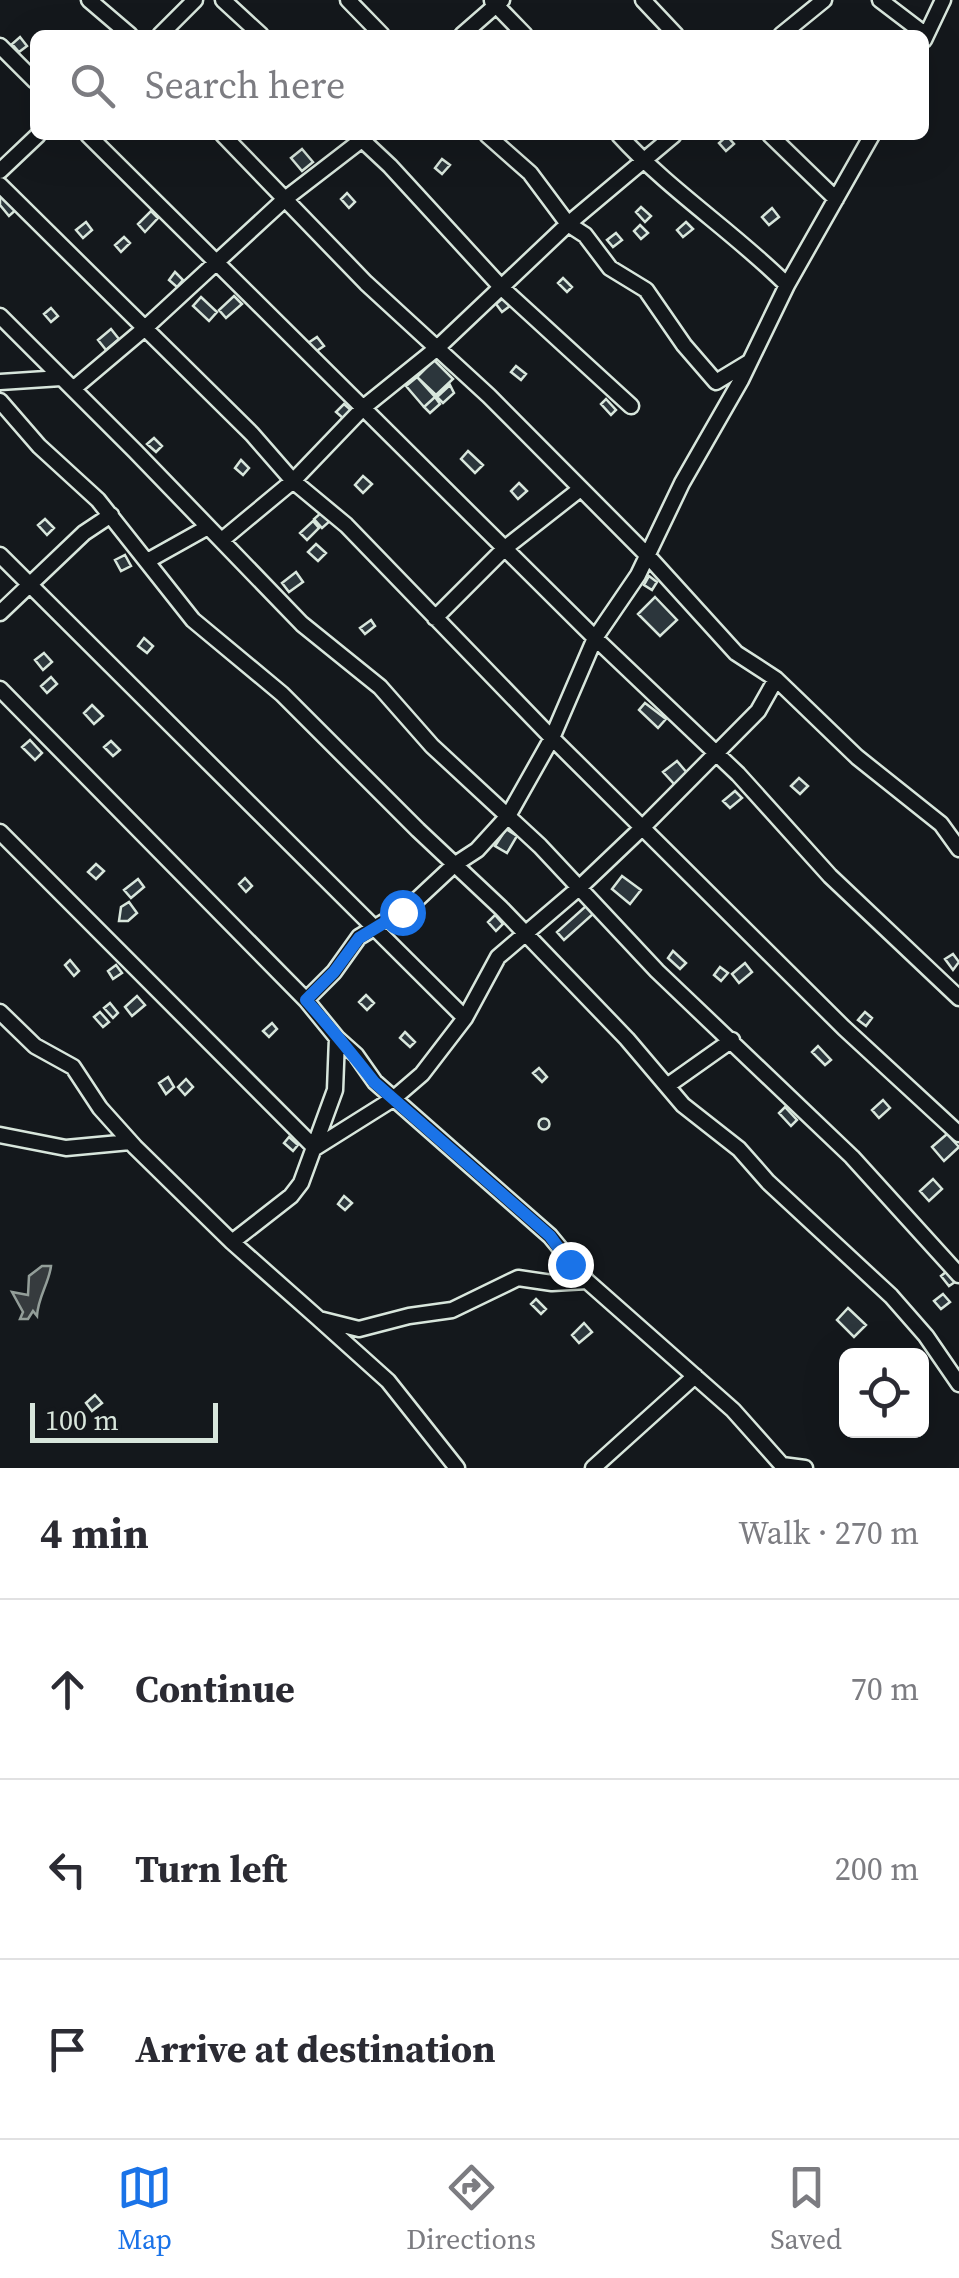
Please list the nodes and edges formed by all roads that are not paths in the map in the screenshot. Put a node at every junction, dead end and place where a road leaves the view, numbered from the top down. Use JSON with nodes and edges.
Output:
{"nodes":[{"id":1,"x":89,"y":0,"type":"edge"},
{"id":2,"x":195,"y":0,"type":"edge"},
{"id":3,"x":223,"y":0,"type":"edge"},
{"id":4,"x":348,"y":0,"type":"edge"},
{"id":5,"x":643,"y":0,"type":"edge"},
{"id":6,"x":824,"y":0,"type":"edge"},
{"id":7,"x":880,"y":0,"type":"edge"},
{"id":8,"x":943,"y":0,"type":"edge"},
{"id":9,"x":497,"y":2,"type":"edge"},
{"id":10,"x":124,"y":30,"type":"edge"},
{"id":11,"x":165,"y":30,"type":"edge"},
{"id":12,"x":256,"y":30,"type":"edge"},
{"id":13,"x":377,"y":30,"type":"edge"},
{"id":14,"x":467,"y":30,"type":"edge"},
{"id":15,"x":521,"y":30,"type":"edge"},
{"id":16,"x":671,"y":30,"type":"edge"},
{"id":17,"x":786,"y":30,"type":"edge"},
{"id":18,"x":916,"y":30,"type":"edge"},
{"id":19,"x":929,"y":30,"type":"edge"},
{"id":20,"x":0,"y":46,"type":"edge"},
{"id":21,"x":30,"y":76,"type":"edge"},
{"id":22,"x":33,"y":140,"type":"edge"},
{"id":23,"x":93,"y":140,"type":"edge"},
{"id":24,"x":228,"y":140,"type":"edge"},
{"id":25,"x":359,"y":140,"type":"edge"},
{"id":26,"x":366,"y":140,"type":"edge"},
{"id":27,"x":493,"y":140,"type":"edge"},
{"id":28,"x":624,"y":140,"type":"edge"},
{"id":29,"x":668,"y":140,"type":"edge"},
{"id":30,"x":775,"y":140,"type":"edge"},
{"id":31,"x":869,"y":140,"type":"edge"},
{"id":32,"x":644,"y":162,"type":"junction"},
{"id":33,"x":0,"y":171,"type":"edge"},
{"id":34,"x":0,"y":185,"type":"edge"},
{"id":35,"x":285,"y":199,"type":"junction"},
{"id":36,"x":836,"y":199,"type":"junction"},
{"id":37,"x":568,"y":224,"type":"junction"},
{"id":38,"x":217,"y":264,"type":"junction"},
{"id":39,"x":786,"y":285,"type":"junction"},
{"id":40,"x":502,"y":288,"type":"junction"},
{"id":41,"x":0,"y":316,"type":"edge"},
{"id":42,"x":144,"y":330,"type":"junction"},
{"id":43,"x":436,"y":349,"type":"junction"},
{"id":44,"x":751,"y":361,"type":"junction"},
{"id":45,"x":61,"y":378,"type":"junction"},
{"id":46,"x":0,"y":382,"type":"edge"},
{"id":47,"x":73,"y":389,"type":"junction"},
{"id":48,"x":0,"y":401,"type":"edge"},
{"id":49,"x":631,"y":406,"type":"dead end"},
{"id":50,"x":364,"y":407,"type":"junction"},
{"id":51,"x":294,"y":481,"type":"junction"},
{"id":52,"x":579,"y":490,"type":"junction"},
{"id":53,"x":111,"y":515,"type":"junction"},
{"id":54,"x":208,"y":526,"type":"junction"},
{"id":55,"x":222,"y":540,"type":"junction"},
{"id":56,"x":505,"y":548,"type":"junction"},
{"id":57,"x":0,"y":555,"type":"edge"},
{"id":58,"x":648,"y":556,"type":"junction"},
{"id":59,"x":148,"y":560,"type":"junction"},
{"id":60,"x":29,"y":586,"type":"junction"},
{"id":61,"x":0,"y":613,"type":"edge"},
{"id":62,"x":435,"y":618,"type":"junction"},
{"id":63,"x":594,"y":638,"type":"junction"},
{"id":64,"x":776,"y":680,"type":"junction"},
{"id":65,"x":0,"y":689,"type":"edge"},
{"id":66,"x":552,"y":738,"type":"junction"},
{"id":67,"x":716,"y":754,"type":"junction"},
{"id":68,"x":508,"y":816,"type":"junction"},
{"id":69,"x":644,"y":827,"type":"junction"},
{"id":70,"x":0,"y":832,"type":"edge"},
{"id":71,"x":959,"y":849,"type":"edge"},
{"id":72,"x":454,"y":865,"type":"junction"},
{"id":73,"x":580,"y":887,"type":"junction"},
{"id":74,"x":376,"y":926,"type":"junction"},
{"id":75,"x":525,"y":935,"type":"junction"},
{"id":76,"x":959,"y":998,"type":"edge"},
{"id":77,"x":306,"y":1000,"type":"junction"},
{"id":78,"x":0,"y":1012,"type":"edge"},
{"id":79,"x":466,"y":1018,"type":"junction"},
{"id":80,"x":337,"y":1038,"type":"junction"},
{"id":81,"x":732,"y":1040,"type":"junction"},
{"id":82,"x":667,"y":1086,"type":"junction"},
{"id":83,"x":393,"y":1099,"type":"junction"},
{"id":84,"x":959,"y":1134,"type":"edge"},
{"id":85,"x":0,"y":1135,"type":"edge"},
{"id":86,"x":130,"y":1142,"type":"junction"},
{"id":87,"x":314,"y":1148,"type":"junction"},
{"id":88,"x":232,"y":1242,"type":"junction"},
{"id":89,"x":959,"y":1275,"type":"edge"},
{"id":90,"x":587,"y":1281,"type":"junction"},
{"id":91,"x":318,"y":1319,"type":"junction"},
{"id":92,"x":696,"y":1376,"type":"junction"},
{"id":93,"x":959,"y":1384,"type":"edge"},
{"id":94,"x":458,"y":1468,"type":"edge"},
{"id":95,"x":592,"y":1468,"type":"edge"},
{"id":96,"x":805,"y":1468,"type":"edge"}],
"edges":[{"from":1,"to":10,"type":"street"},
{"from":2,"to":11,"type":"street"},
{"from":3,"to":12,"type":"street"},
{"from":4,"to":13,"type":"street"},
{"from":5,"to":16,"type":"street"},
{"from":6,"to":17,"type":"street"},
{"from":7,"to":18,"type":"street"},
{"from":8,"to":19,"type":"street"},
{"from":9,"to":14,"type":"street"},
{"from":9,"to":15,"type":"street"},
{"from":20,"to":21,"type":"street"},
{"from":22,"to":33,"type":"street"},
{"from":23,"to":38,"type":"street"},
{"from":24,"to":35,"type":"street"},
{"from":25,"to":35,"type":"street"},
{"from":26,"to":40,"type":"street"},
{"from":27,"to":37,"type":"street"},
{"from":28,"to":32,"type":"street"},
{"from":29,"to":32,"type":"street"},
{"from":30,"to":36,"type":"street"},
{"from":31,"to":36,"type":"street"},
{"from":32,"to":37,"type":"street"},
{"from":32,"to":39,"type":"street"},
{"from":34,"to":42,"type":"street"},
{"from":35,"to":38,"type":"street"},
{"from":35,"to":43,"type":"street"},
{"from":36,"to":39,"type":"street"},
{"from":37,"to":40,"type":"street"},
{"from":37,"to":44,"type":"street"},
{"from":38,"to":42,"type":"street"},
{"from":38,"to":50,"type":"street"},
{"from":39,"to":44,"type":"street"},
{"from":40,"to":43,"type":"street"},
{"from":40,"to":49,"type":"street"},
{"from":41,"to":45,"type":"street"},
{"from":42,"to":47,"type":"street"},
{"from":42,"to":51,"type":"street"},
{"from":43,"to":50,"type":"street"},
{"from":43,"to":52,"type":"street"},
{"from":44,"to":58,"type":"street"},
{"from":45,"to":46,"type":"street"},
{"from":45,"to":47,"type":"street"},
{"from":47,"to":54,"type":"street"},
{"from":48,"to":53,"type":"street"},
{"from":50,"to":51,"type":"street"},
{"from":50,"to":56,"type":"street"},
{"from":51,"to":55,"type":"street"},
{"from":51,"to":62,"type":"street"},
{"from":52,"to":56,"type":"street"},
{"from":52,"to":58,"type":"street"},
{"from":53,"to":59,"type":"street"},
{"from":53,"to":60,"type":"street"},
{"from":54,"to":55,"type":"street"},
{"from":54,"to":59,"type":"street"},
{"from":55,"to":68,"type":"street"},
{"from":56,"to":62,"type":"street"},
{"from":56,"to":63,"type":"street"},
{"from":57,"to":60,"type":"street"},
{"from":58,"to":63,"type":"street"},
{"from":58,"to":64,"type":"street"},
{"from":59,"to":72,"type":"street"},
{"from":60,"to":61,"type":"street"},
{"from":60,"to":74,"type":"street"},
{"from":62,"to":66,"type":"street"},
{"from":63,"to":66,"type":"street"},
{"from":63,"to":67,"type":"street"},
{"from":64,"to":67,"type":"street"},
{"from":64,"to":71,"type":"street"},
{"from":65,"to":77,"type":"street"},
{"from":66,"to":68,"type":"street"},
{"from":66,"to":69,"type":"street"},
{"from":67,"to":69,"type":"street"},
{"from":67,"to":76,"type":"street"},
{"from":68,"to":72,"type":"street"},
{"from":68,"to":73,"type":"street"},
{"from":69,"to":73,"type":"street"},
{"from":69,"to":84,"type":"street"},
{"from":70,"to":87,"type":"street"},
{"from":72,"to":74,"type":"street"},
{"from":72,"to":75,"type":"street"},
{"from":73,"to":75,"type":"street"},
{"from":73,"to":81,"type":"street"},
{"from":74,"to":77,"type":"street"},
{"from":74,"to":79,"type":"street"},
{"from":75,"to":79,"type":"street"},
{"from":75,"to":82,"type":"street"},
{"from":77,"to":80,"type":"street"},
{"from":78,"to":86,"type":"street"},
{"from":79,"to":83,"type":"street"},
{"from":80,"to":83,"type":"street"},
{"from":80,"to":87,"type":"street"},
{"from":81,"to":82,"type":"street"},
{"from":81,"to":89,"type":"street"},
{"from":82,"to":93,"type":"street"},
{"from":83,"to":87,"type":"street"},
{"from":83,"to":90,"type":"street"},
{"from":85,"to":86,"type":"street"},
{"from":86,"to":88,"type":"street"},
{"from":87,"to":88,"type":"street"},
{"from":88,"to":91,"type":"street"},
{"from":90,"to":91,"type":"street"},
{"from":90,"to":92,"type":"street"},
{"from":91,"to":94,"type":"street"},
{"from":92,"to":95,"type":"street"},
{"from":92,"to":96,"type":"street"}]}
